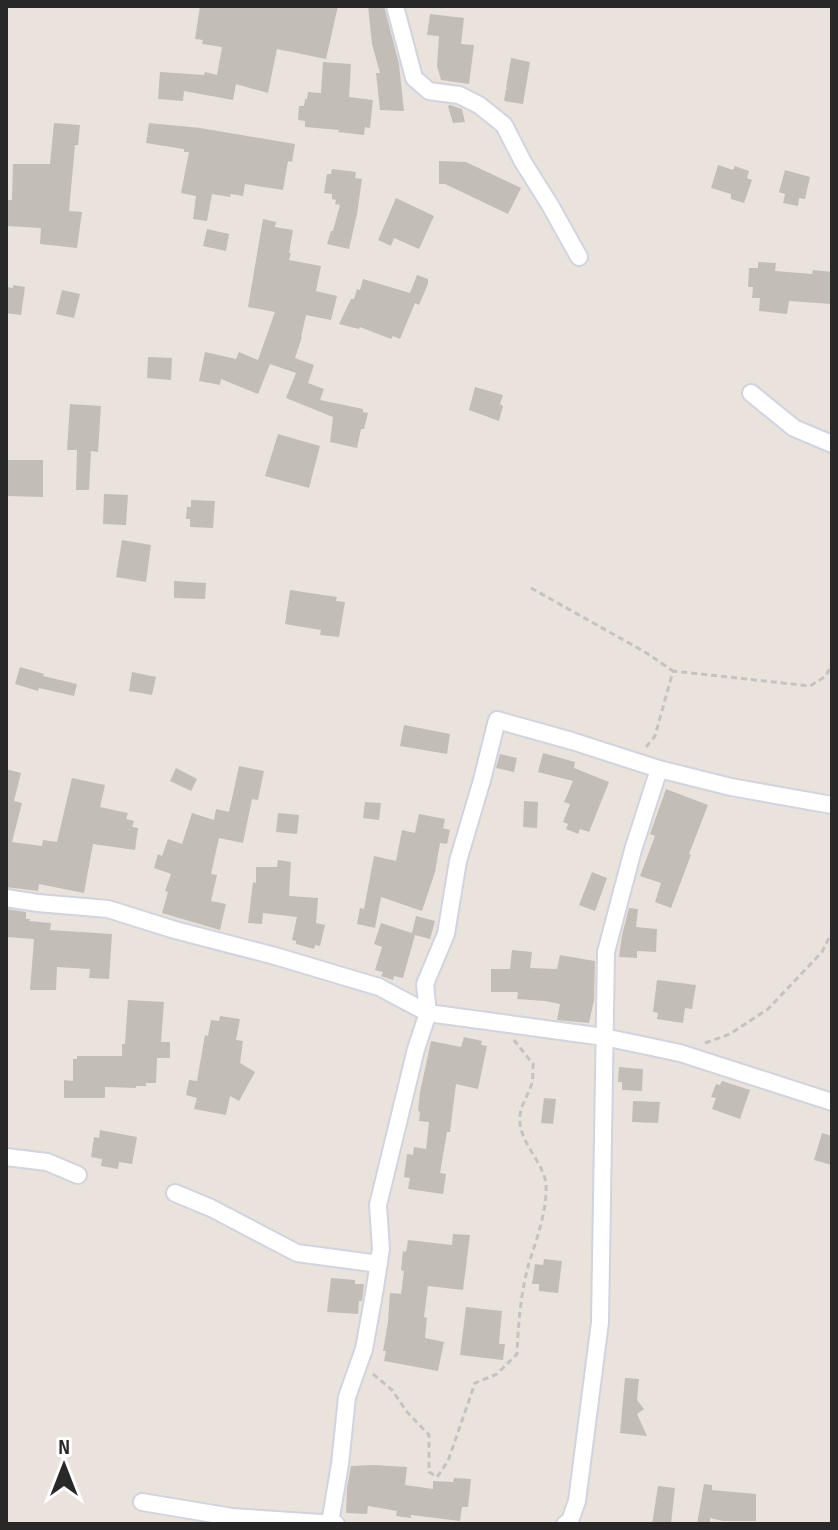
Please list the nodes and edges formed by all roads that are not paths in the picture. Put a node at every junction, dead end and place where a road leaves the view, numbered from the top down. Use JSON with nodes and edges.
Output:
{"nodes":[{"id":1,"x":395,"y":6,"type":"edge"},
{"id":2,"x":579,"y":257,"type":"dead end"},
{"id":3,"x":751,"y":393,"type":"dead end"},
{"id":4,"x":832,"y":444,"type":"edge"},
{"id":5,"x":659,"y":769,"type":"junction"},
{"id":6,"x":832,"y":805,"type":"edge"},
{"id":7,"x":6,"y":898,"type":"edge"},
{"id":8,"x":428,"y":1013,"type":"junction"},
{"id":9,"x":604,"y":1037,"type":"junction"},
{"id":10,"x":832,"y":1102,"type":"edge"},
{"id":11,"x":6,"y":1157,"type":"edge"},
{"id":12,"x":78,"y":1175,"type":"dead end"},
{"id":13,"x":175,"y":1193,"type":"dead end"},
{"id":14,"x":379,"y":1264,"type":"junction"},
{"id":15,"x":142,"y":1502,"type":"dead end"},
{"id":16,"x":568,"y":1523,"type":"edge"},
{"id":17,"x":333,"y":1524,"type":"edge"}],
"edges":[{"from":1,"to":2,"type":"street"},
{"from":3,"to":4,"type":"street"},
{"from":5,"to":6,"type":"street"},
{"from":5,"to":8,"type":"street"},
{"from":5,"to":9,"type":"street"},
{"from":7,"to":8,"type":"street"},
{"from":8,"to":9,"type":"street"},
{"from":8,"to":14,"type":"street"},
{"from":9,"to":10,"type":"street"},
{"from":9,"to":16,"type":"street"},
{"from":11,"to":12,"type":"street"},
{"from":13,"to":14,"type":"street"},
{"from":14,"to":17,"type":"street"},
{"from":15,"to":17,"type":"street"}]}
